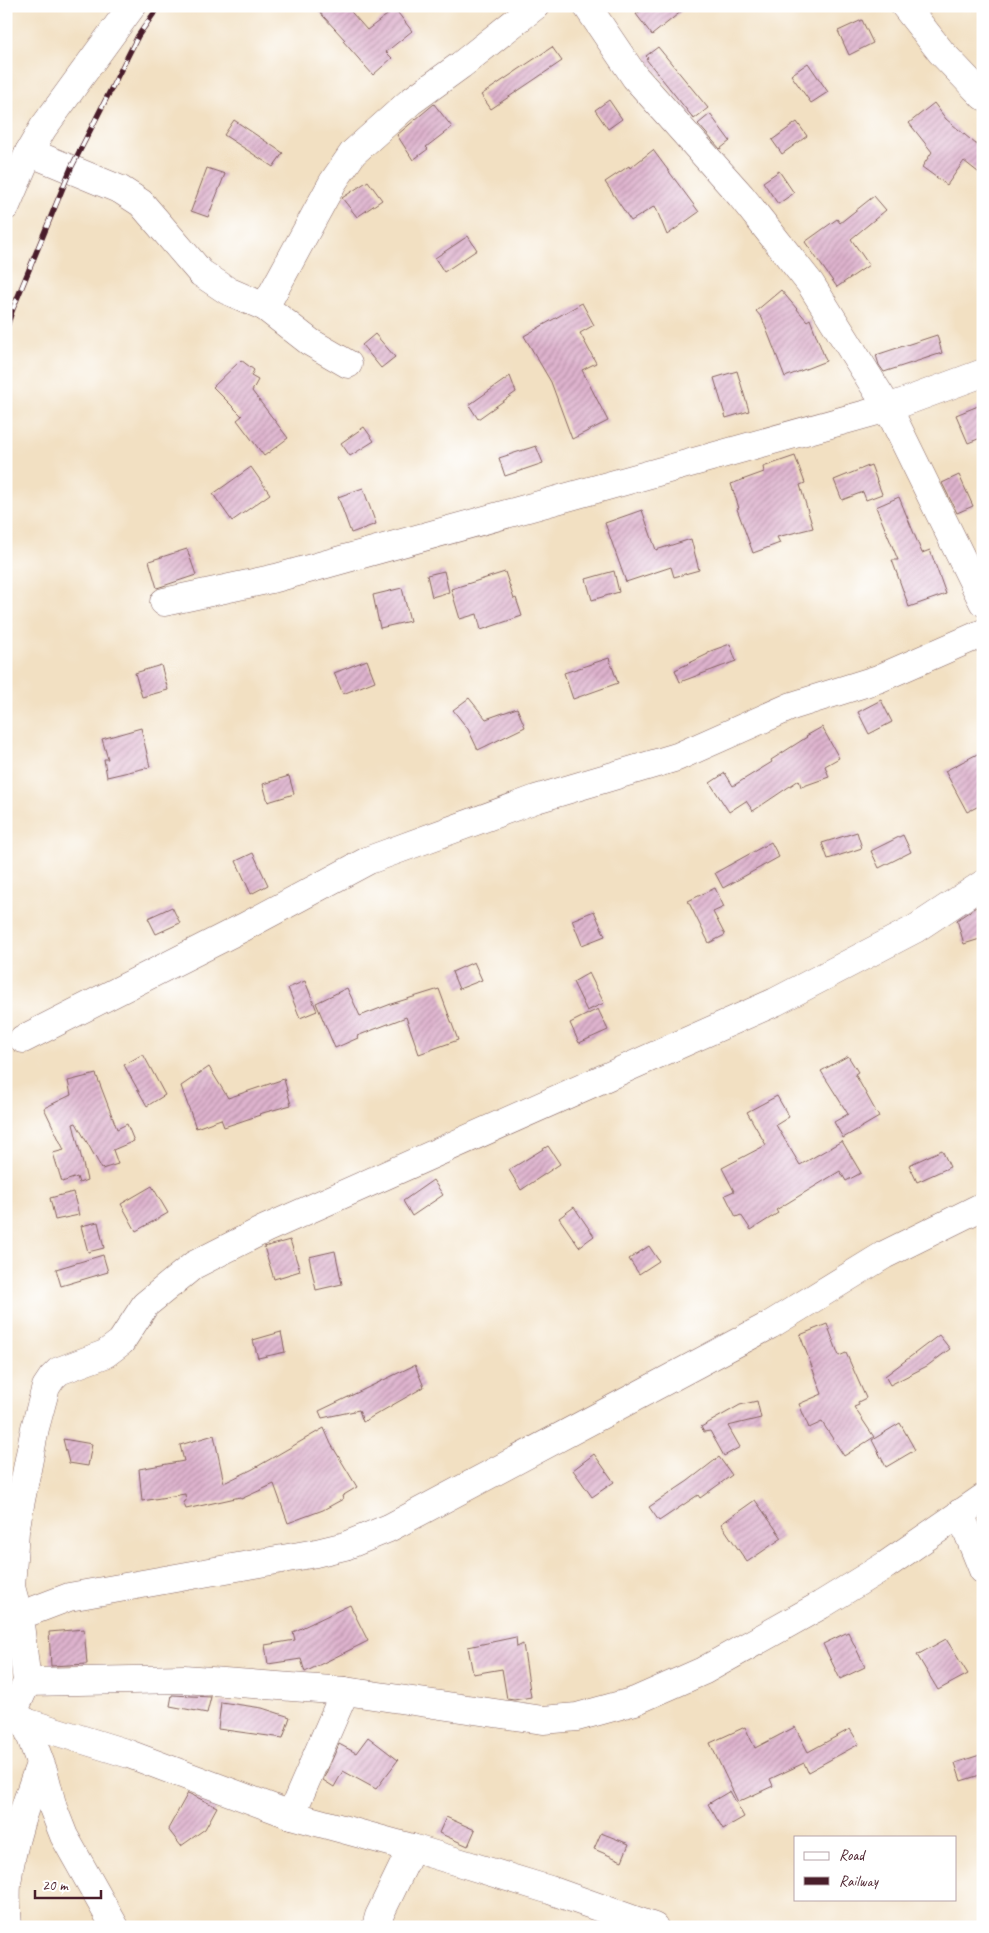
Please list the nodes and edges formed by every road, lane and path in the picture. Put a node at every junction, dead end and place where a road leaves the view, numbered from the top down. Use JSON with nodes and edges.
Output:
{"nodes":[{"id":1,"x":132,"y":6,"type":"edge"},
{"id":2,"x":535,"y":6,"type":"edge"},
{"id":3,"x":587,"y":6,"type":"edge"},
{"id":4,"x":905,"y":6,"type":"edge"},
{"id":5,"x":983,"y":96,"type":"edge"},
{"id":6,"x":29,"y":152,"type":"junction"},
{"id":7,"x":6,"y":206,"type":"edge"},
{"id":8,"x":265,"y":307,"type":"junction"},
{"id":9,"x":348,"y":364,"type":"dead end"},
{"id":10,"x":983,"y":373,"type":"edge"},
{"id":11,"x":888,"y":408,"type":"junction"},
{"id":12,"x":164,"y":602,"type":"dead end"},
{"id":13,"x":983,"y":602,"type":"edge"},
{"id":14,"x":983,"y":632,"type":"edge"},
{"id":15,"x":983,"y":884,"type":"edge"},
{"id":16,"x":23,"y":1039,"type":"dead end"},
{"id":17,"x":983,"y":1206,"type":"edge"},
{"id":18,"x":983,"y":1498,"type":"edge"},
{"id":19,"x":960,"y":1513,"type":"junction"},
{"id":20,"x":983,"y":1570,"type":"edge"},
{"id":21,"x":19,"y":1616,"type":"junction"},
{"id":22,"x":28,"y":1682,"type":"junction"},
{"id":23,"x":345,"y":1692,"type":"junction"},
{"id":24,"x":14,"y":1718,"type":"edge"},
{"id":25,"x":40,"y":1764,"type":"junction"},
{"id":26,"x":291,"y":1814,"type":"junction"},
{"id":27,"x":412,"y":1848,"type":"junction"},
{"id":28,"x":8,"y":1927,"type":"edge"},
{"id":29,"x":115,"y":1927,"type":"edge"},
{"id":30,"x":376,"y":1927,"type":"edge"},
{"id":31,"x":654,"y":1927,"type":"edge"}],
"edges":[{"from":1,"to":6,"type":"street"},
{"from":2,"to":8,"type":"street"},
{"from":3,"to":11,"type":"street"},
{"from":4,"to":5,"type":"street"},
{"from":6,"to":7,"type":"street"},
{"from":6,"to":8,"type":"street"},
{"from":8,"to":9,"type":"street"},
{"from":10,"to":11,"type":"street"},
{"from":11,"to":12,"type":"street"},
{"from":11,"to":13,"type":"street"},
{"from":14,"to":16,"type":"street"},
{"from":15,"to":21,"type":"street"},
{"from":17,"to":21,"type":"street"},
{"from":18,"to":19,"type":"street"},
{"from":19,"to":20,"type":"street"},
{"from":19,"to":23,"type":"street"},
{"from":21,"to":22,"type":"street"},
{"from":22,"to":23,"type":"street"},
{"from":22,"to":24,"type":"street"},
{"from":23,"to":26,"type":"street"},
{"from":24,"to":25,"type":"street"},
{"from":24,"to":26,"type":"street"},
{"from":25,"to":28,"type":"street"},
{"from":25,"to":29,"type":"street"},
{"from":26,"to":27,"type":"street"},
{"from":27,"to":30,"type":"street"},
{"from":27,"to":31,"type":"street"}]}
